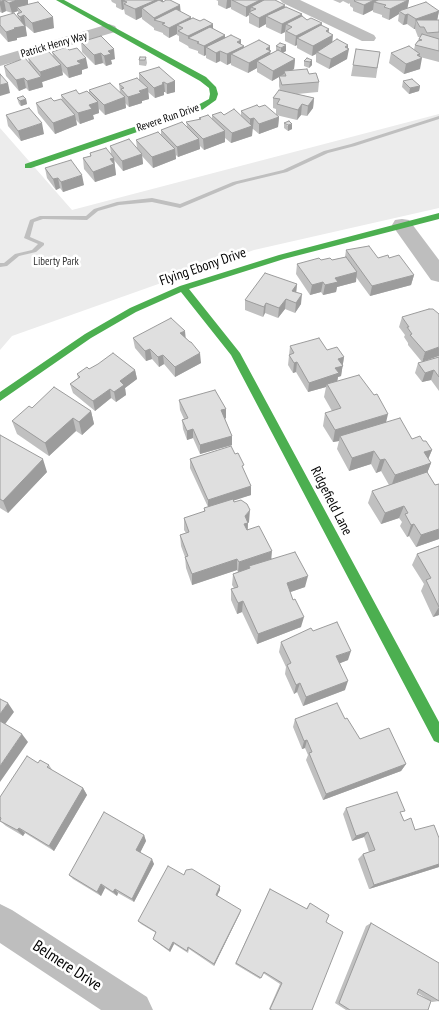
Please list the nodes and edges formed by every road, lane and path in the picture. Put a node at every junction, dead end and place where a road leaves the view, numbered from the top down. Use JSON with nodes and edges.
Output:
{"nodes":[{"id":1,"x":59,"y":0,"type":"edge"},
{"id":2,"x":288,"y":0,"type":"edge"},
{"id":3,"x":109,"y":29,"type":"junction"},
{"id":4,"x":368,"y":38,"type":"dead end"},
{"id":5,"x":0,"y":60,"type":"edge"},
{"id":6,"x":28,"y":166,"type":"dead end"},
{"id":7,"x":439,"y":216,"type":"edge"},
{"id":8,"x":402,"y":225,"type":"junction"},
{"id":9,"x":439,"y":275,"type":"edge"},
{"id":10,"x":183,"y":288,"type":"junction"},
{"id":11,"x":0,"y":397,"type":"edge"},
{"id":12,"x":439,"y":736,"type":"edge"},
{"id":13,"x":0,"y":922,"type":"edge"},
{"id":14,"x":134,"y":1010,"type":"edge"}],
"edges":[{"from":1,"to":3,"type":"street","name":"Revere Run Drive"},
{"from":2,"to":4,"type":"street"},
{"from":3,"to":5,"type":"street","name":"Patrick Henry Way"},
{"from":3,"to":6,"type":"street","name":"Revere Run Drive"},
{"from":7,"to":8,"type":"street","name":"Flying Ebony Drive"},
{"from":8,"to":9,"type":"street"},
{"from":8,"to":10,"type":"street","name":"Flying Ebony Drive"},
{"from":10,"to":11,"type":"street","name":"Flying Ebony Drive"},
{"from":10,"to":12,"type":"street","name":"Ridgefield Lane"},
{"from":13,"to":14,"type":"street","name":"Belmere Drive"}]}
